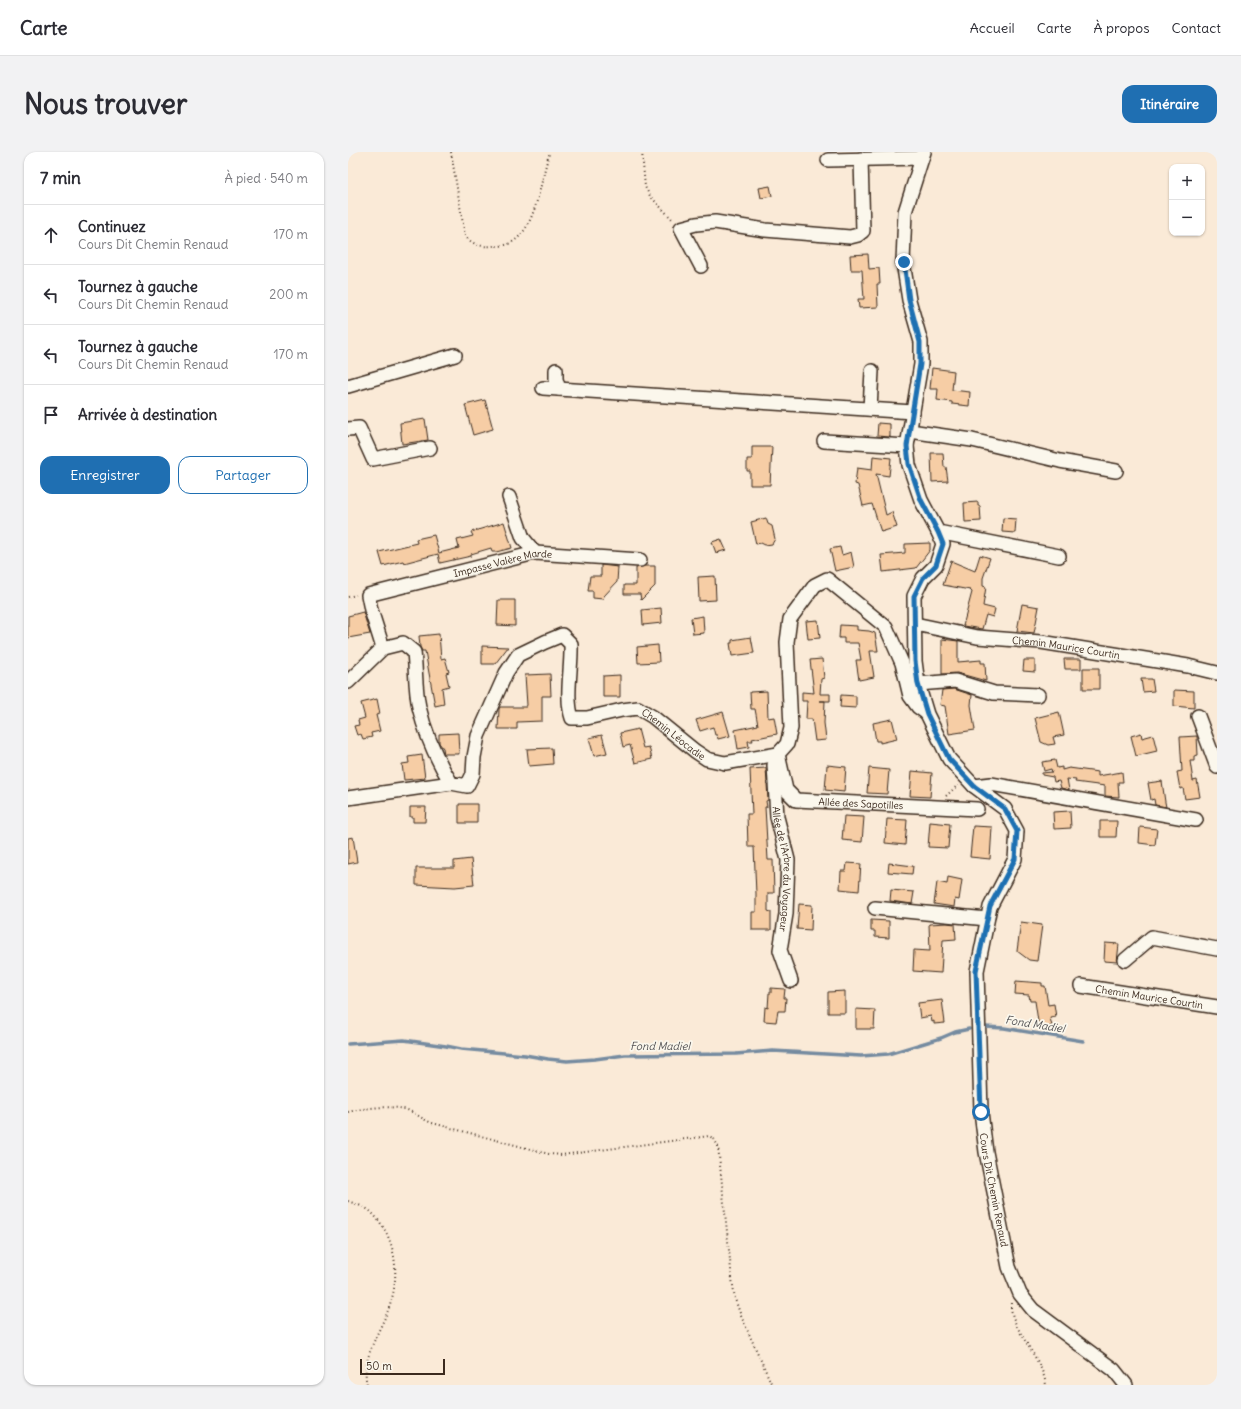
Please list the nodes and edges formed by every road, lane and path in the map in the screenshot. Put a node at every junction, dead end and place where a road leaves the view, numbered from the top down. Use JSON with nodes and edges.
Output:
{"nodes":[{"id":1,"x":451,"y":152,"type":"edge"},
{"id":2,"x":550,"y":152,"type":"edge"},
{"id":3,"x":642,"y":152,"type":"edge"},
{"id":4,"x":923,"y":155,"type":"edge"},
{"id":5,"x":828,"y":160,"type":"dead end"},
{"id":6,"x":861,"y":160,"type":"junction"},
{"id":7,"x":681,"y":228,"type":"junction"},
{"id":8,"x":701,"y":266,"type":"dead end"},
{"id":9,"x":455,"y":355,"type":"dead end"},
{"id":10,"x":556,"y":370,"type":"dead end"},
{"id":11,"x":872,"y":370,"type":"dead end"},
{"id":12,"x":348,"y":386,"type":"edge"},
{"id":13,"x":543,"y":388,"type":"dead end"},
{"id":14,"x":559,"y":388,"type":"junction"},
{"id":15,"x":870,"y":410,"type":"junction"},
{"id":16,"x":914,"y":412,"type":"junction"},
{"id":17,"x":348,"y":429,"type":"edge"},
{"id":18,"x":910,"y":431,"type":"junction"},
{"id":19,"x":824,"y":441,"type":"dead end"},
{"id":20,"x":907,"y":446,"type":"junction"},
{"id":21,"x":430,"y":448,"type":"dead end"},
{"id":22,"x":1116,"y":471,"type":"dead end"},
{"id":23,"x":509,"y":497,"type":"dead end"},
{"id":24,"x":938,"y":532,"type":"junction"},
{"id":25,"x":535,"y":553,"type":"junction"},
{"id":26,"x":1059,"y":556,"type":"dead end"},
{"id":27,"x":640,"y":560,"type":"dead end"},
{"id":28,"x":914,"y":624,"type":"junction"},
{"id":29,"x":383,"y":648,"type":"junction"},
{"id":30,"x":1217,"y":673,"type":"edge"},
{"id":31,"x":348,"y":682,"type":"edge"},
{"id":32,"x":918,"y":684,"type":"junction"},
{"id":33,"x":1038,"y":695,"type":"dead end"},
{"id":34,"x":927,"y":714,"type":"junction"},
{"id":35,"x":1198,"y":716,"type":"dead end"},
{"id":36,"x":775,"y":754,"type":"junction"},
{"id":37,"x":1217,"y":767,"type":"edge"},
{"id":38,"x":970,"y":783,"type":"junction"},
{"id":39,"x":451,"y":784,"type":"junction"},
{"id":40,"x":348,"y":798,"type":"edge"},
{"id":41,"x":942,"y":807,"type":"junction"},
{"id":42,"x":977,"y":809,"type":"dead end"},
{"id":43,"x":1196,"y":820,"type":"dead end"},
{"id":44,"x":875,"y":908,"type":"dead end"},
{"id":45,"x":987,"y":919,"type":"junction"},
{"id":46,"x":1217,"y":949,"type":"edge"},
{"id":47,"x":1125,"y":960,"type":"dead end"},
{"id":48,"x":790,"y":981,"type":"dead end"},
{"id":49,"x":1080,"y":986,"type":"dead end"},
{"id":50,"x":1217,"y":1007,"type":"edge"},
{"id":51,"x":348,"y":1112,"type":"edge"},
{"id":52,"x":348,"y":1201,"type":"edge"},
{"id":53,"x":1011,"y":1301,"type":"dead end"},
{"id":54,"x":368,"y":1385,"type":"edge"},
{"id":55,"x":772,"y":1385,"type":"edge"},
{"id":56,"x":1046,"y":1385,"type":"edge"},
{"id":57,"x":1126,"y":1385,"type":"edge"}],
"edges":[{"from":1,"to":2,"type":"path"},
{"from":3,"to":7,"type":"path"},
{"from":4,"to":6,"type":"street"},
{"from":4,"to":16,"type":"street","name":"Cours Dit Chemin Renaud"},
{"from":5,"to":6,"type":"street"},
{"from":6,"to":7,"type":"street"},
{"from":7,"to":8,"type":"street"},
{"from":9,"to":12,"type":"street"},
{"from":10,"to":14,"type":"street"},
{"from":11,"to":15,"type":"street"},
{"from":13,"to":14,"type":"street"},
{"from":14,"to":15,"type":"street"},
{"from":15,"to":16,"type":"street"},
{"from":16,"to":18,"type":"street","name":"Cours Dit Chemin Renaud"},
{"from":17,"to":21,"type":"street"},
{"from":18,"to":20,"type":"street","name":"Cours Dit Chemin Renaud"},
{"from":18,"to":22,"type":"street"},
{"from":19,"to":20,"type":"street"},
{"from":20,"to":24,"type":"street","name":"Cours Dit Chemin Renaud"},
{"from":23,"to":25,"type":"street"},
{"from":24,"to":26,"type":"street"},
{"from":24,"to":28,"type":"street","name":"Cours Dit Chemin Renaud"},
{"from":25,"to":27,"type":"street","name":"Impasse Valère Marde"},
{"from":25,"to":29,"type":"street","name":"Impasse Valère Marde"},
{"from":28,"to":30,"type":"street","name":"Chemin Maurice Courtin"},
{"from":28,"to":32,"type":"street","name":"Cours Dit Chemin Renaud"},
{"from":29,"to":31,"type":"street"},
{"from":29,"to":39,"type":"street"},
{"from":32,"to":33,"type":"street"},
{"from":32,"to":34,"type":"street","name":"Cours Dit Chemin Renaud"},
{"from":34,"to":36,"type":"street"},
{"from":34,"to":38,"type":"street","name":"Cours Dit Chemin Renaud"},
{"from":35,"to":37,"type":"street"},
{"from":36,"to":39,"type":"street","name":"Chemin Léocadie"},
{"from":36,"to":41,"type":"street","name":"Allée des Sapotilles"},
{"from":36,"to":48,"type":"street","name":"Allée de l'Arbre du Voyageur"},
{"from":38,"to":41,"type":"path"},
{"from":38,"to":43,"type":"street"},
{"from":38,"to":45,"type":"street","name":"Cours Dit Chemin Renaud"},
{"from":39,"to":40,"type":"street"},
{"from":41,"to":42,"type":"street","name":"Allée des Sapotilles"},
{"from":44,"to":45,"type":"street"},
{"from":45,"to":57,"type":"street","name":"Cours Dit Chemin Renaud"},
{"from":46,"to":47,"type":"street"},
{"from":49,"to":50,"type":"street","name":"Chemin Maurice Courtin"},
{"from":51,"to":55,"type":"path"},
{"from":52,"to":54,"type":"path"},
{"from":53,"to":56,"type":"path"}]}
